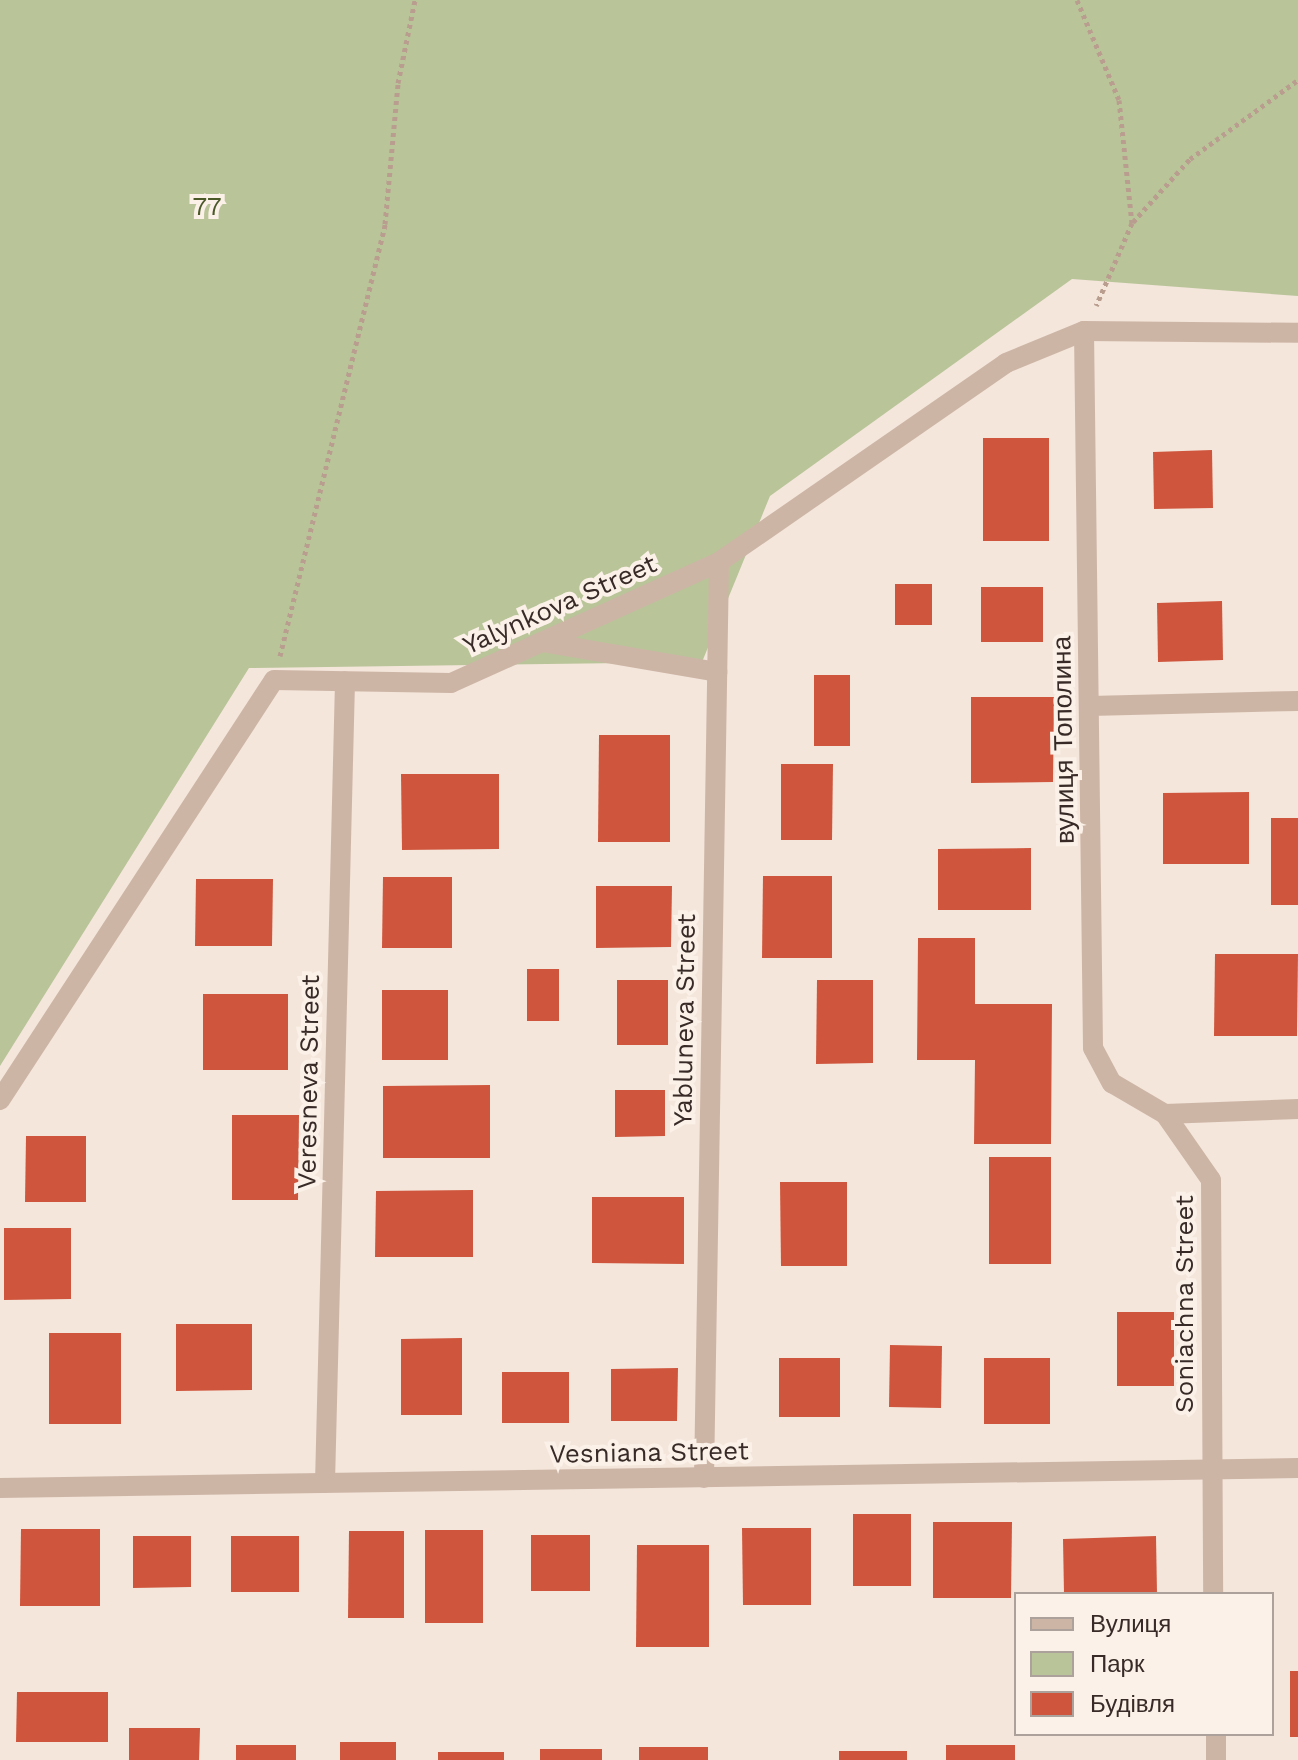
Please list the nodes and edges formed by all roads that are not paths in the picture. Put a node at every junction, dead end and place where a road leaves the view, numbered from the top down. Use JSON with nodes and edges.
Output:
{"nodes":[{"id":1,"x":1084,"y":331,"type":"junction"},
{"id":2,"x":1298,"y":333,"type":"edge"},
{"id":3,"x":719,"y":562,"type":"junction"},
{"id":4,"x":542,"y":642,"type":"junction"},
{"id":5,"x":717,"y":672,"type":"junction"},
{"id":6,"x":345,"y":681,"type":"junction"},
{"id":7,"x":1298,"y":701,"type":"edge"},
{"id":8,"x":1090,"y":706,"type":"junction"},
{"id":9,"x":0,"y":1100,"type":"edge"},
{"id":10,"x":1298,"y":1109,"type":"edge"},
{"id":11,"x":1165,"y":1114,"type":"junction"},
{"id":12,"x":1211,"y":1468,"type":"junction"},
{"id":13,"x":1298,"y":1468,"type":"edge"},
{"id":14,"x":704,"y":1478,"type":"junction"},
{"id":15,"x":325,"y":1483,"type":"junction"},
{"id":16,"x":0,"y":1488,"type":"edge"},
{"id":17,"x":1213,"y":1592,"type":"edge"},
{"id":18,"x":1216,"y":1736,"type":"edge"},
{"id":19,"x":1216,"y":1760,"type":"edge"}],
"edges":[{"from":1,"to":2,"type":"street","name":"Yalynkova Street"},
{"from":1,"to":3,"type":"street","name":"Yalynkova Street"},
{"from":1,"to":8,"type":"street","name":"вулиця Тополина"},
{"from":3,"to":4,"type":"street","name":"Yalynkova Street"},
{"from":3,"to":5,"type":"street","name":"Yabluneva Street"},
{"from":4,"to":5,"type":"street"},
{"from":4,"to":6,"type":"street","name":"Yalynkova Street"},
{"from":5,"to":14,"type":"street","name":"Yabluneva Street"},
{"from":6,"to":9,"type":"street","name":"Yalynkova Street"},
{"from":6,"to":15,"type":"street","name":"Veresneva Street"},
{"from":7,"to":8,"type":"street"},
{"from":8,"to":11,"type":"street","name":"вулиця Тополина"},
{"from":10,"to":11,"type":"street"},
{"from":11,"to":12,"type":"street","name":"Soniachna Street"},
{"from":12,"to":13,"type":"street","name":"Vesniana Street"},
{"from":12,"to":14,"type":"street","name":"Vesniana Street"},
{"from":12,"to":17,"type":"street","name":"Soniachna Street"},
{"from":14,"to":15,"type":"street","name":"Vesniana Street"},
{"from":15,"to":16,"type":"street","name":"Vesniana Street"},
{"from":18,"to":19,"type":"street"}]}
